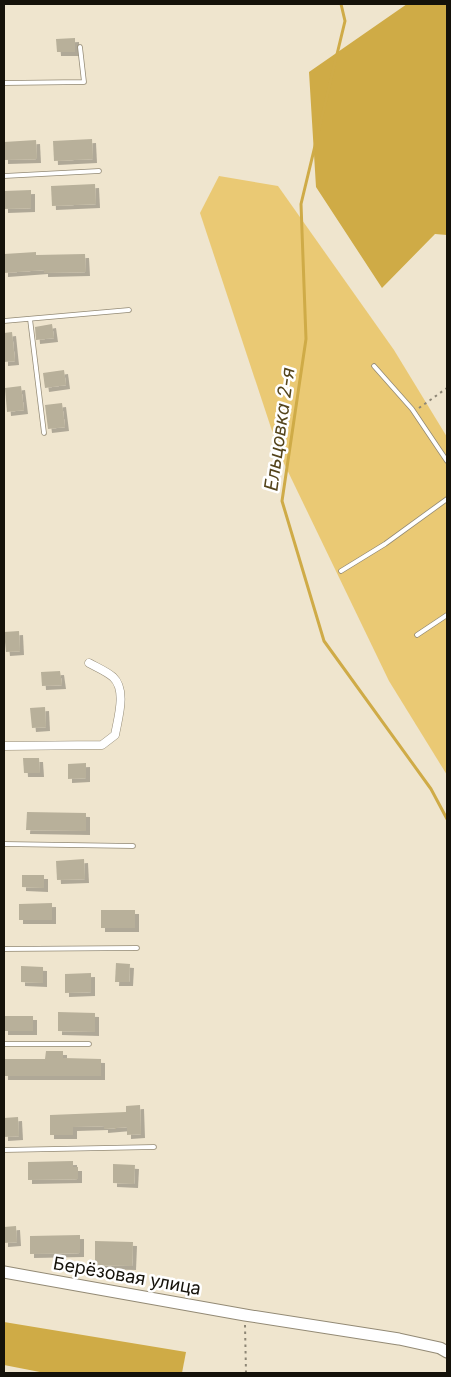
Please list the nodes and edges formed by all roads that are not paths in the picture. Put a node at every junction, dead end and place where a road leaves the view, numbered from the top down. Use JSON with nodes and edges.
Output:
{"nodes":[{"id":1,"x":80,"y":47,"type":"dead end"},
{"id":2,"x":4,"y":83,"type":"edge"},
{"id":3,"x":99,"y":172,"type":"dead end"},
{"id":4,"x":4,"y":176,"type":"edge"},
{"id":5,"x":129,"y":310,"type":"dead end"},
{"id":6,"x":30,"y":319,"type":"junction"},
{"id":7,"x":4,"y":321,"type":"edge"},
{"id":8,"x":374,"y":366,"type":"dead end"},
{"id":9,"x":44,"y":433,"type":"dead end"},
{"id":10,"x":447,"y":461,"type":"edge"},
{"id":11,"x":447,"y":499,"type":"edge"},
{"id":12,"x":341,"y":571,"type":"dead end"},
{"id":13,"x":447,"y":614,"type":"edge"},
{"id":14,"x":417,"y":635,"type":"dead end"},
{"id":15,"x":89,"y":663,"type":"dead end"},
{"id":16,"x":4,"y":746,"type":"edge"},
{"id":17,"x":4,"y":844,"type":"edge"},
{"id":18,"x":133,"y":846,"type":"dead end"},
{"id":19,"x":137,"y":948,"type":"dead end"},
{"id":20,"x":4,"y":949,"type":"edge"},
{"id":21,"x":4,"y":1044,"type":"edge"},
{"id":22,"x":88,"y":1044,"type":"dead end"},
{"id":23,"x":154,"y":1147,"type":"dead end"},
{"id":24,"x":4,"y":1150,"type":"edge"},
{"id":25,"x":4,"y":1272,"type":"edge"},
{"id":26,"x":447,"y":1352,"type":"edge"}],
"edges":[{"from":1,"to":2,"type":"lane"},
{"from":3,"to":4,"type":"lane"},
{"from":5,"to":6,"type":"lane"},
{"from":6,"to":7,"type":"lane"},
{"from":6,"to":9,"type":"lane"},
{"from":8,"to":10,"type":"lane"},
{"from":11,"to":12,"type":"lane"},
{"from":13,"to":14,"type":"lane"},
{"from":15,"to":16,"type":"street"},
{"from":17,"to":18,"type":"lane"},
{"from":19,"to":20,"type":"lane"},
{"from":21,"to":22,"type":"lane"},
{"from":23,"to":24,"type":"lane"},
{"from":25,"to":26,"type":"main road","name":"Берёзовая улица"}]}
